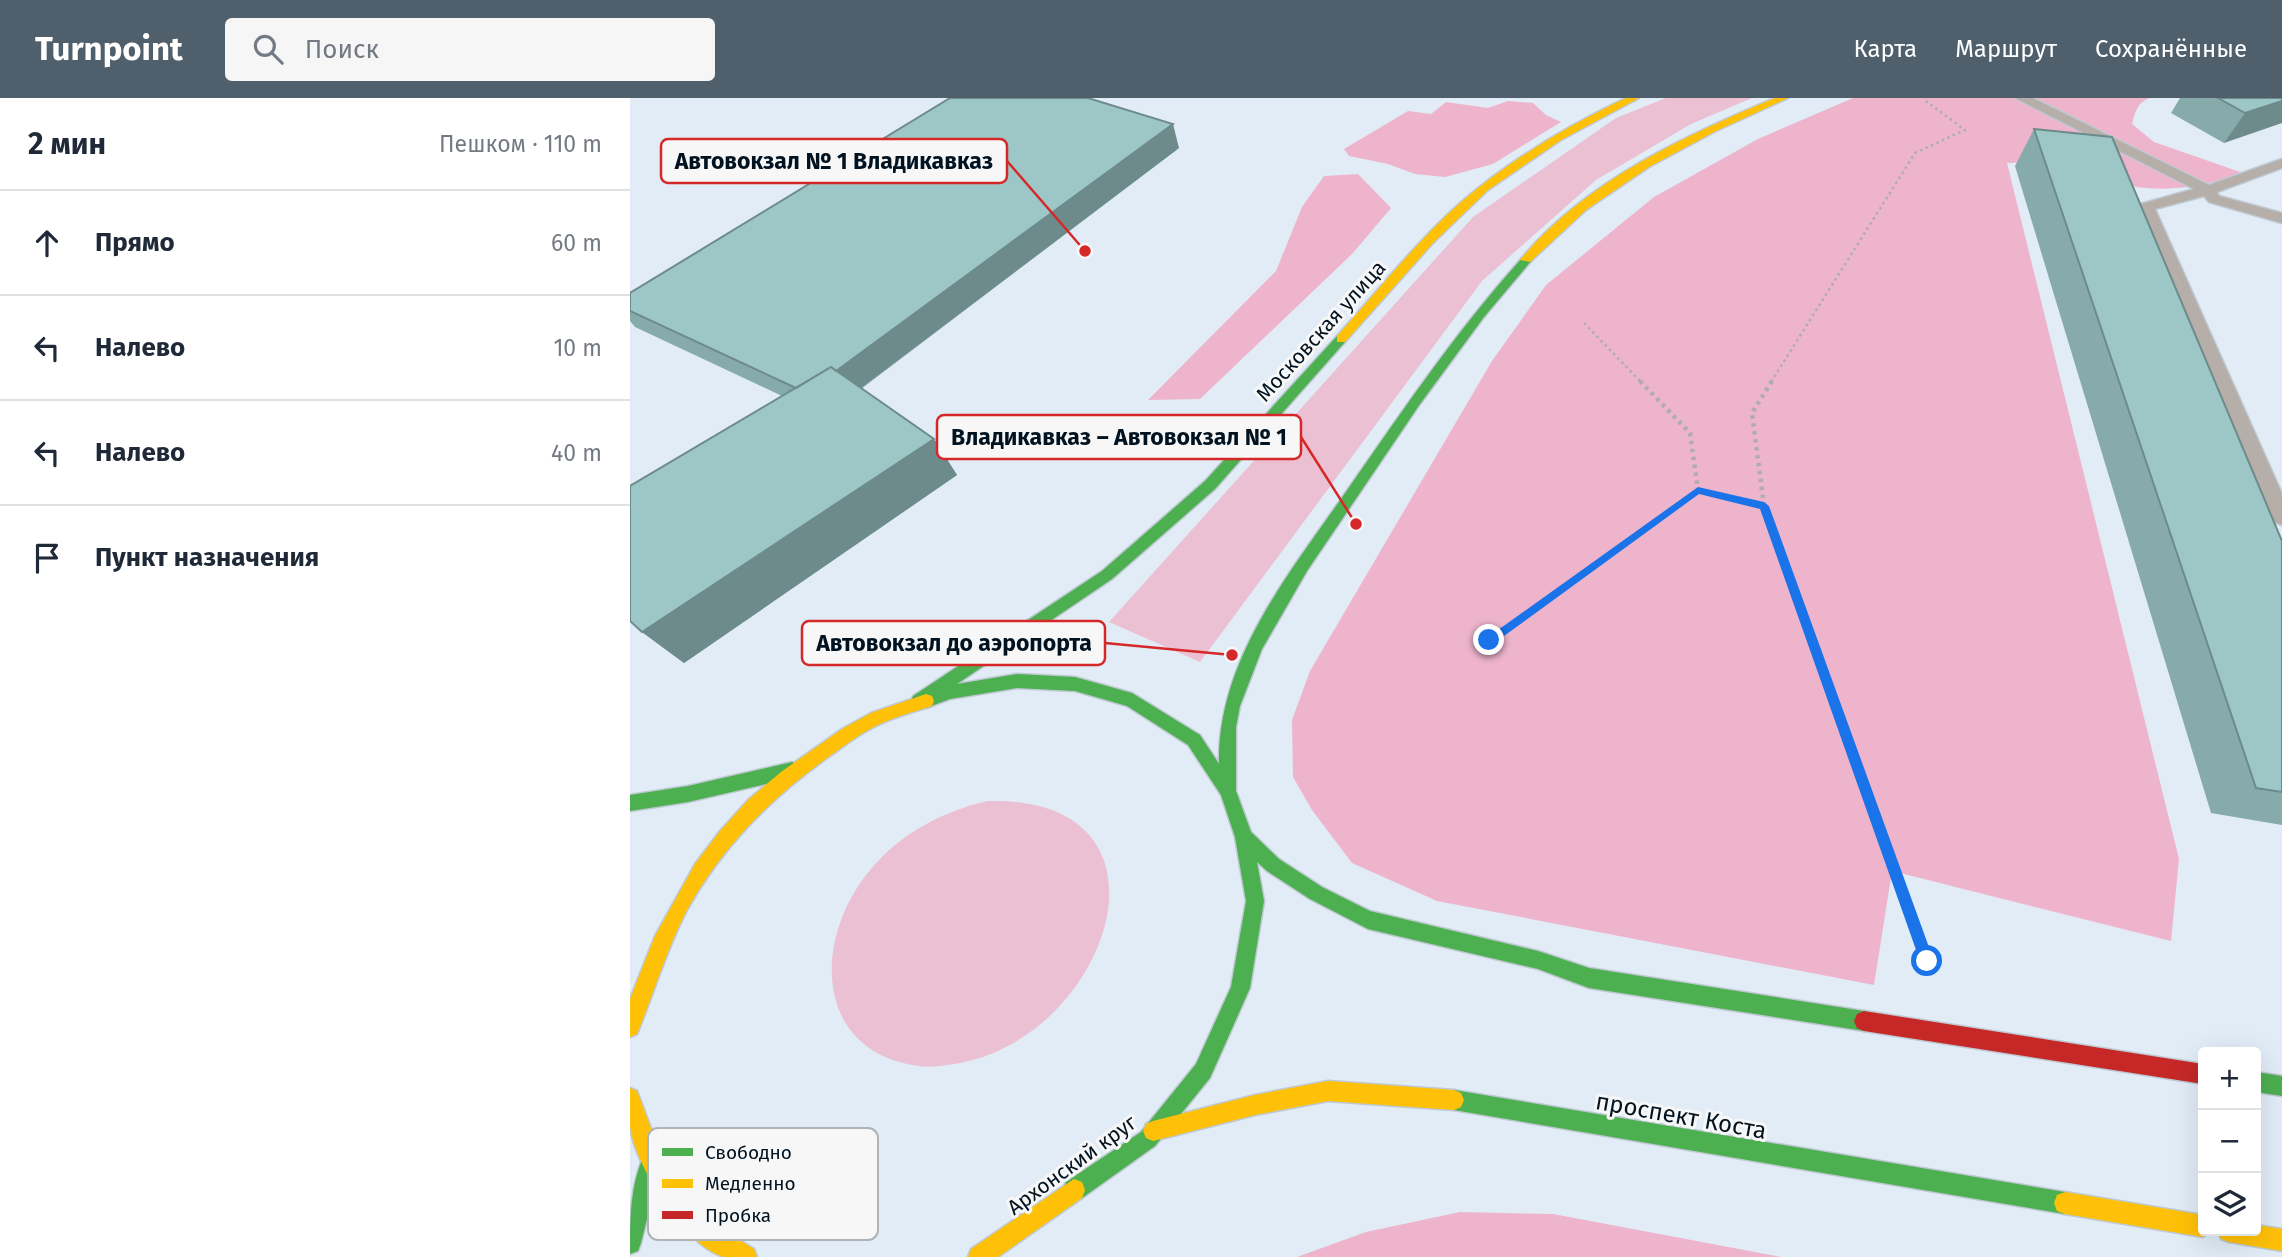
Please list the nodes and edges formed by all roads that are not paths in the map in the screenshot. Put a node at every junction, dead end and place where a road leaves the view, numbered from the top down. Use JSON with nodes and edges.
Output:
{"nodes":[{"id":1,"x":1634,"y":98,"type":"edge"},
{"id":2,"x":1783,"y":98,"type":"edge"},
{"id":3,"x":2022,"y":98,"type":"edge"},
{"id":4,"x":2282,"y":163,"type":"edge"},
{"id":5,"x":2208,"y":190,"type":"junction"},
{"id":6,"x":2282,"y":218,"type":"edge"},
{"id":7,"x":2282,"y":517,"type":"edge"},
{"id":8,"x":914,"y":704,"type":"junction"},
{"id":9,"x":794,"y":769,"type":"junction"},
{"id":10,"x":1228,"y":790,"type":"junction"},
{"id":11,"x":630,"y":803,"type":"edge"},
{"id":12,"x":1244,"y":837,"type":"junction"},
{"id":13,"x":630,"y":1027,"type":"edge"},
{"id":14,"x":2198,"y":1073,"type":"edge"},
{"id":15,"x":2261,"y":1083,"type":"edge"},
{"id":16,"x":2282,"y":1086,"type":"edge"},
{"id":17,"x":630,"y":1098,"type":"edge"},
{"id":18,"x":1153,"y":1131,"type":"junction"},
{"id":19,"x":648,"y":1148,"type":"edge"},
{"id":20,"x":648,"y":1174,"type":"edge"},
{"id":21,"x":2198,"y":1225,"type":"edge"},
{"id":22,"x":2258,"y":1236,"type":"edge"},
{"id":23,"x":715,"y":1240,"type":"edge"},
{"id":24,"x":2282,"y":1240,"type":"edge"},
{"id":25,"x":630,"y":1243,"type":"edge"},
{"id":26,"x":746,"y":1257,"type":"edge"},
{"id":27,"x":980,"y":1257,"type":"edge"}],
"edges":[{"from":1,"to":8,"type":"main road","name":"Московская улица"},
{"from":2,"to":10,"type":"main road"},
{"from":3,"to":5,"type":"lane"},
{"from":4,"to":5,"type":"lane"},
{"from":5,"to":6,"type":"lane"},
{"from":5,"to":7,"type":"lane"},
{"from":8,"to":9,"type":"main road","name":"Архонский круг"},
{"from":8,"to":10,"type":"main road","name":"Архонский круг"},
{"from":9,"to":11,"type":"main road"},
{"from":9,"to":13,"type":"main road","name":"Архонский круг"},
{"from":10,"to":12,"type":"main road","name":"Архонский круг"},
{"from":12,"to":14,"type":"main road"},
{"from":12,"to":18,"type":"main road","name":"Архонский круг"},
{"from":15,"to":16,"type":"main road"},
{"from":17,"to":19,"type":"main road"},
{"from":18,"to":21,"type":"main road","name":"проспект Коста"},
{"from":18,"to":27,"type":"main road","name":"Архонский круг"},
{"from":20,"to":25,"type":"main road"},
{"from":22,"to":24,"type":"main road"},
{"from":23,"to":26,"type":"main road"}]}
